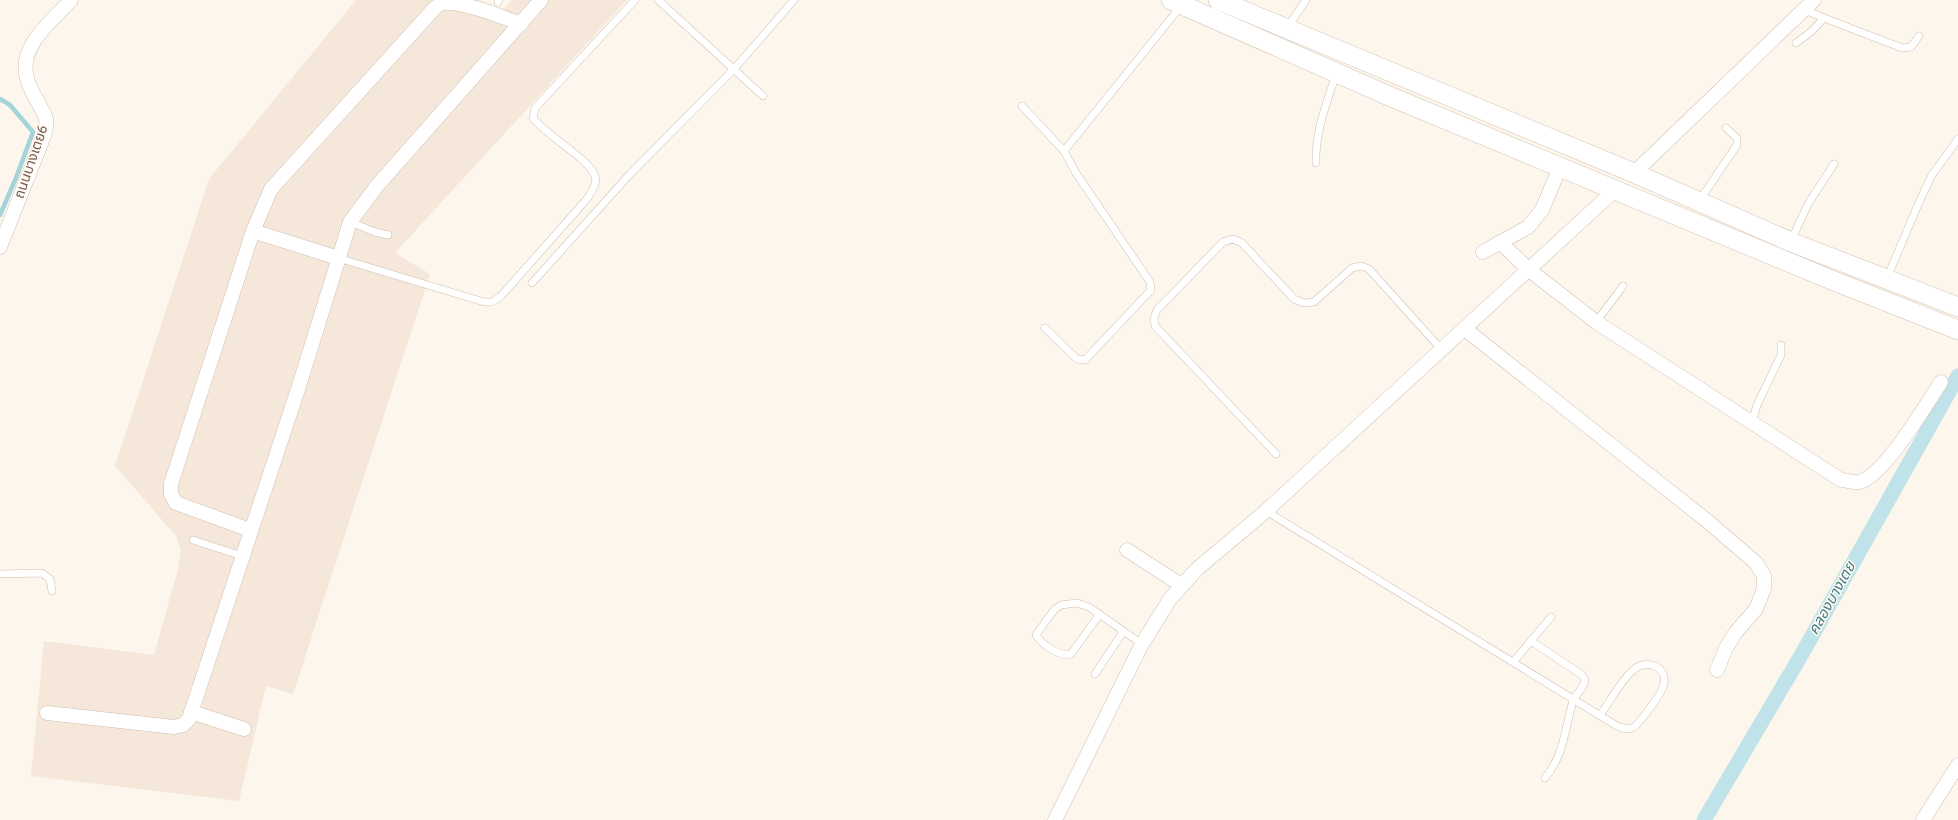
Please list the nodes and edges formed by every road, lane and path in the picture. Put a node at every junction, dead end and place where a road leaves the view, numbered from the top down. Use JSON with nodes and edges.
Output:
{"nodes":[{"id":1,"x":71,"y":0,"type":"edge"},
{"id":2,"x":541,"y":0,"type":"edge"},
{"id":3,"x":635,"y":0,"type":"edge"},
{"id":4,"x":658,"y":0,"type":"edge"},
{"id":5,"x":794,"y":0,"type":"edge"},
{"id":6,"x":1218,"y":0,"type":"edge"},
{"id":7,"x":1306,"y":0,"type":"edge"},
{"id":8,"x":1177,"y":2,"type":"edge"},
{"id":9,"x":1810,"y":5,"type":"edge"},
{"id":10,"x":1824,"y":18,"type":"junction"},
{"id":11,"x":521,"y":24,"type":"junction"},
{"id":12,"x":1286,"y":29,"type":"junction"},
{"id":13,"x":1919,"y":36,"type":"dead end"},
{"id":14,"x":1796,"y":43,"type":"dead end"},
{"id":15,"x":734,"y":69,"type":"junction"},
{"id":16,"x":1337,"y":73,"type":"junction"},
{"id":17,"x":764,"y":96,"type":"dead end"},
{"id":18,"x":1022,"y":106,"type":"dead end"},
{"id":19,"x":1726,"y":128,"type":"dead end"},
{"id":20,"x":1958,"y":139,"type":"edge"},
{"id":21,"x":1064,"y":151,"type":"junction"},
{"id":22,"x":1316,"y":163,"type":"dead end"},
{"id":23,"x":1834,"y":164,"type":"dead end"},
{"id":24,"x":1560,"y":167,"type":"junction"},
{"id":25,"x":1634,"y":173,"type":"junction"},
{"id":26,"x":1615,"y":190,"type":"junction"},
{"id":27,"x":1699,"y":202,"type":"junction"},
{"id":28,"x":350,"y":222,"type":"junction"},
{"id":29,"x":253,"y":231,"type":"junction"},
{"id":30,"x":388,"y":235,"type":"dead end"},
{"id":31,"x":1500,"y":242,"type":"junction"},
{"id":32,"x":1791,"y":242,"type":"junction"},
{"id":33,"x":0,"y":247,"type":"edge"},
{"id":34,"x":1483,"y":252,"type":"dead end"},
{"id":35,"x":338,"y":258,"type":"junction"},
{"id":36,"x":1528,"y":269,"type":"junction"},
{"id":37,"x":1886,"y":280,"type":"junction"},
{"id":38,"x":532,"y":283,"type":"dead end"},
{"id":39,"x":1623,"y":286,"type":"dead end"},
{"id":40,"x":1958,"y":307,"type":"edge"},
{"id":41,"x":1596,"y":322,"type":"junction"},
{"id":42,"x":1045,"y":328,"type":"dead end"},
{"id":43,"x":1465,"y":329,"type":"junction"},
{"id":44,"x":1958,"y":330,"type":"edge"},
{"id":45,"x":1781,"y":345,"type":"dead end"},
{"id":46,"x":1442,"y":350,"type":"junction"},
{"id":47,"x":1941,"y":382,"type":"dead end"},
{"id":48,"x":1752,"y":422,"type":"junction"},
{"id":49,"x":1276,"y":454,"type":"dead end"},
{"id":50,"x":1266,"y":511,"type":"junction"},
{"id":51,"x":250,"y":530,"type":"junction"},
{"id":52,"x":194,"y":540,"type":"dead end"},
{"id":53,"x":1127,"y":550,"type":"dead end"},
{"id":54,"x":242,"y":556,"type":"junction"},
{"id":55,"x":0,"y":574,"type":"edge"},
{"id":56,"x":1181,"y":585,"type":"junction"},
{"id":57,"x":52,"y":591,"type":"dead end"},
{"id":58,"x":1099,"y":614,"type":"junction"},
{"id":59,"x":1551,"y":616,"type":"dead end"},
{"id":60,"x":1123,"y":632,"type":"junction"},
{"id":61,"x":1531,"y":641,"type":"junction"},
{"id":62,"x":1142,"y":644,"type":"junction"},
{"id":63,"x":1514,"y":661,"type":"junction"},
{"id":64,"x":1717,"y":670,"type":"dead end"},
{"id":65,"x":1095,"y":674,"type":"dead end"},
{"id":66,"x":1574,"y":699,"type":"junction"},
{"id":67,"x":191,"y":712,"type":"junction"},
{"id":68,"x":47,"y":713,"type":"dead end"},
{"id":69,"x":1600,"y":715,"type":"junction"},
{"id":70,"x":244,"y":729,"type":"dead end"},
{"id":71,"x":1958,"y":765,"type":"edge"},
{"id":72,"x":1545,"y":778,"type":"dead end"},
{"id":73,"x":1055,"y":820,"type":"edge"},
{"id":74,"x":1923,"y":820,"type":"edge"}],
"edges":[{"from":1,"to":33,"type":"street","name":"ถนนบางเตย6"},
{"from":2,"to":11,"type":"street"},
{"from":3,"to":35,"type":"lane"},
{"from":4,"to":15,"type":"lane"},
{"from":5,"to":15,"type":"lane"},
{"from":6,"to":12,"type":"main road"},
{"from":7,"to":12,"type":"lane"},
{"from":8,"to":16,"type":"main road"},
{"from":8,"to":21,"type":"lane"},
{"from":9,"to":10,"type":"lane"},
{"from":9,"to":25,"type":"street"},
{"from":10,"to":13,"type":"lane"},
{"from":10,"to":14,"type":"lane"},
{"from":11,"to":28,"type":"street"},
{"from":11,"to":29,"type":"street"},
{"from":12,"to":25,"type":"main road"},
{"from":15,"to":17,"type":"lane"},
{"from":15,"to":38,"type":"lane"},
{"from":16,"to":22,"type":"lane"},
{"from":16,"to":24,"type":"main road"},
{"from":18,"to":21,"type":"lane"},
{"from":19,"to":27,"type":"lane"},
{"from":20,"to":37,"type":"lane"},
{"from":21,"to":42,"type":"lane"},
{"from":23,"to":32,"type":"lane"},
{"from":24,"to":26,"type":"main road"},
{"from":24,"to":31,"type":"street"},
{"from":25,"to":26,"type":"main road"},
{"from":25,"to":27,"type":"main road"},
{"from":26,"to":36,"type":"street"},
{"from":26,"to":44,"type":"main road"},
{"from":27,"to":32,"type":"main road"},
{"from":28,"to":30,"type":"lane"},
{"from":28,"to":35,"type":"street"},
{"from":29,"to":35,"type":"street"},
{"from":29,"to":51,"type":"street"},
{"from":31,"to":34,"type":"street"},
{"from":31,"to":36,"type":"street"},
{"from":32,"to":37,"type":"main road"},
{"from":35,"to":51,"type":"street"},
{"from":36,"to":41,"type":"street"},
{"from":36,"to":43,"type":"street"},
{"from":37,"to":40,"type":"main road"},
{"from":39,"to":41,"type":"lane"},
{"from":41,"to":48,"type":"street"},
{"from":43,"to":46,"type":"street"},
{"from":43,"to":64,"type":"street"},
{"from":45,"to":48,"type":"lane"},
{"from":46,"to":49,"type":"lane"},
{"from":46,"to":50,"type":"street"},
{"from":47,"to":48,"type":"street"},
{"from":50,"to":56,"type":"street"},
{"from":50,"to":63,"type":"lane"},
{"from":51,"to":54,"type":"street"},
{"from":52,"to":54,"type":"lane"},
{"from":53,"to":56,"type":"street"},
{"from":54,"to":67,"type":"street"},
{"from":55,"to":57,"type":"lane"},
{"from":56,"to":62,"type":"street"},
{"from":58,"to":58,"type":"lane"},
{"from":58,"to":60,"type":"lane"},
{"from":59,"to":61,"type":"lane"},
{"from":60,"to":62,"type":"lane"},
{"from":60,"to":65,"type":"lane"},
{"from":61,"to":63,"type":"lane"},
{"from":61,"to":66,"type":"lane"},
{"from":62,"to":73,"type":"street"},
{"from":63,"to":66,"type":"lane"},
{"from":66,"to":69,"type":"lane"},
{"from":66,"to":72,"type":"lane"},
{"from":67,"to":68,"type":"street"},
{"from":67,"to":70,"type":"street"},
{"from":69,"to":69,"type":"lane"},
{"from":71,"to":74,"type":"street"}]}
